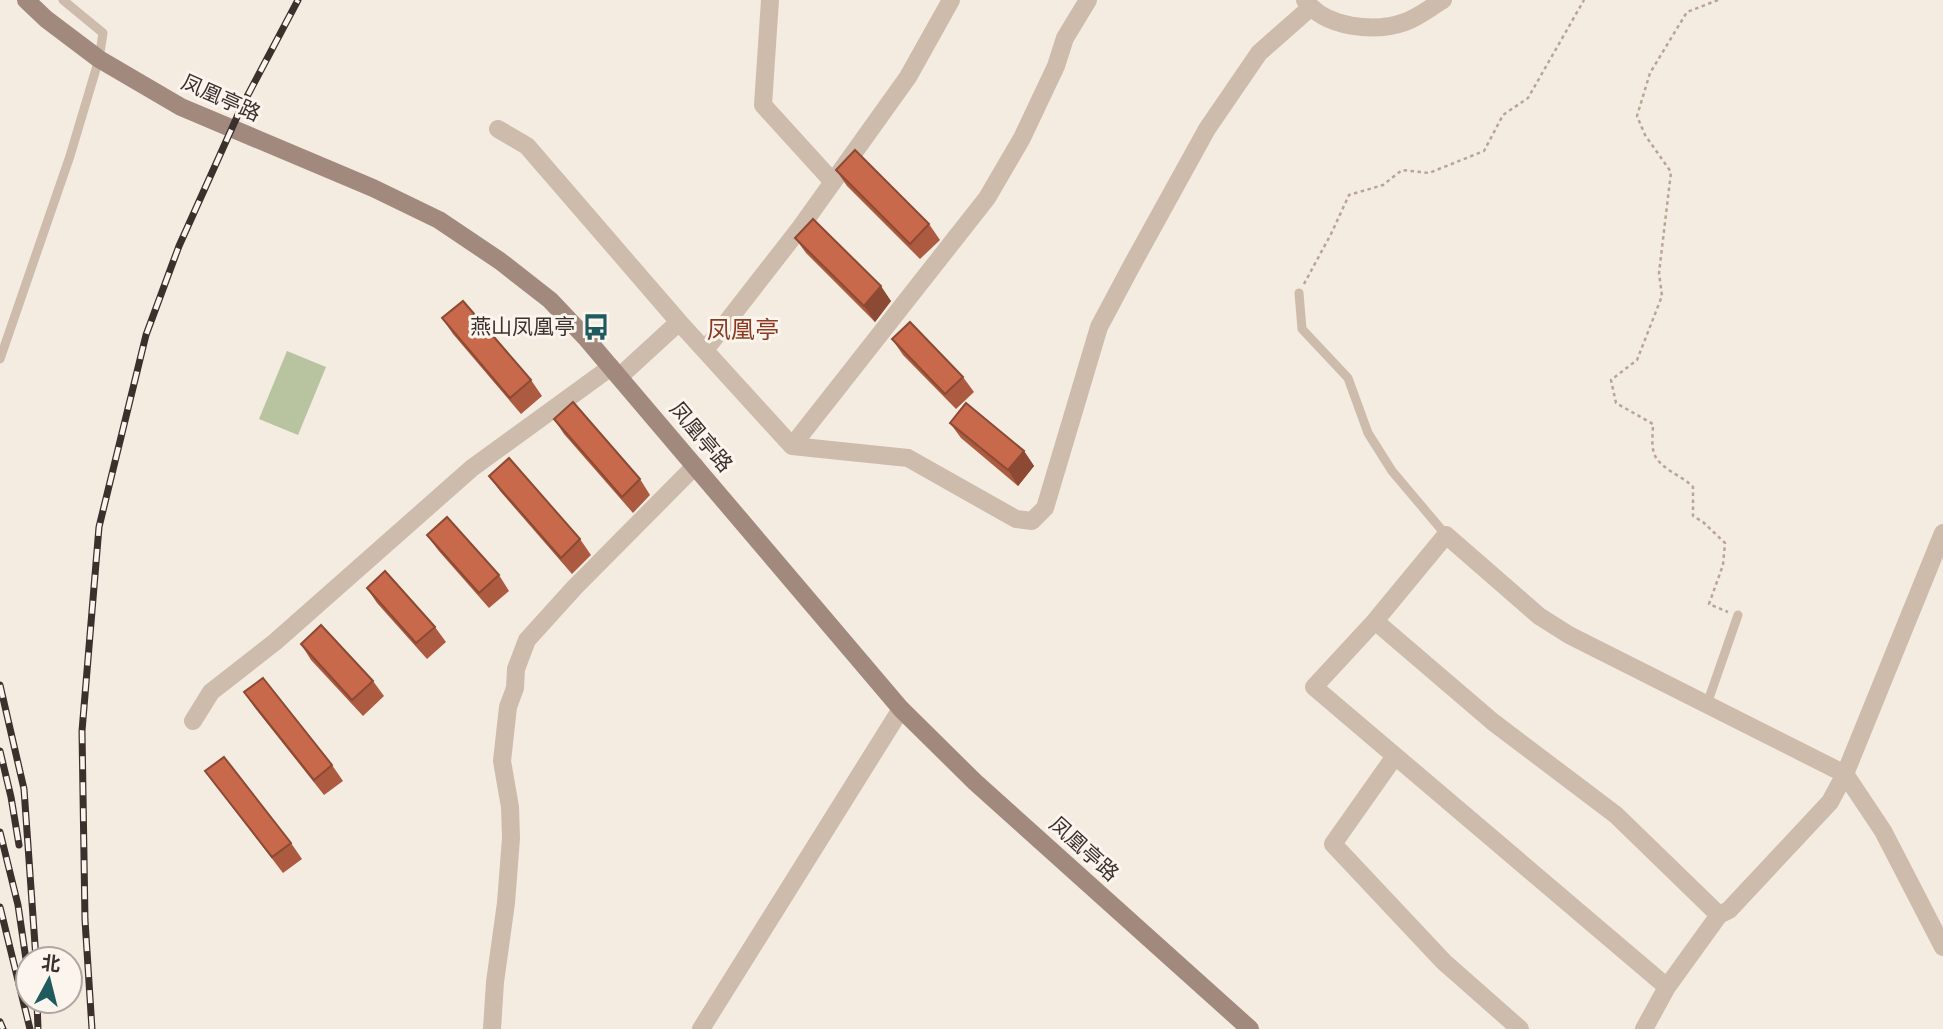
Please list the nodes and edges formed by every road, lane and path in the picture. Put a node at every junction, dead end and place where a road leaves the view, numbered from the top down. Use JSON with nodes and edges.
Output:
{"nodes":[{"id":1,"x":26,"y":0,"type":"edge"},
{"id":2,"x":63,"y":0,"type":"edge"},
{"id":3,"x":770,"y":0,"type":"edge"},
{"id":4,"x":951,"y":0,"type":"edge"},
{"id":5,"x":1088,"y":0,"type":"edge"},
{"id":6,"x":1443,"y":0,"type":"edge"},
{"id":7,"x":1584,"y":0,"type":"edge"},
{"id":8,"x":1718,"y":0,"type":"edge"},
{"id":9,"x":1307,"y":4,"type":"edge"},
{"id":10,"x":99,"y":59,"type":"junction"},
{"id":11,"x":498,"y":129,"type":"dead end"},
{"id":12,"x":833,"y":182,"type":"junction"},
{"id":13,"x":1299,"y":293,"type":"joint"},
{"id":14,"x":679,"y":322,"type":"junction"},
{"id":15,"x":705,"y":350,"type":"junction"},
{"id":16,"x":0,"y":359,"type":"edge"},
{"id":17,"x":615,"y":372,"type":"junction"},
{"id":18,"x":792,"y":446,"type":"junction"},
{"id":19,"x":695,"y":466,"type":"junction"},
{"id":20,"x":1943,"y":533,"type":"edge"},
{"id":21,"x":1446,"y":535,"type":"junction"},
{"id":22,"x":1738,"y":615,"type":"joint"},
{"id":23,"x":1375,"y":621,"type":"junction"},
{"id":24,"x":1707,"y":704,"type":"junction"},
{"id":25,"x":901,"y":709,"type":"junction"},
{"id":26,"x":193,"y":721,"type":"dead end"},
{"id":27,"x":1395,"y":756,"type":"junction"},
{"id":28,"x":1845,"y":774,"type":"junction"},
{"id":29,"x":1719,"y":915,"type":"junction"},
{"id":30,"x":1943,"y":947,"type":"edge"},
{"id":31,"x":1667,"y":987,"type":"junction"},
{"id":32,"x":492,"y":1029,"type":"edge"},
{"id":33,"x":701,"y":1029,"type":"edge"},
{"id":34,"x":1250,"y":1029,"type":"edge"},
{"id":35,"x":1520,"y":1029,"type":"edge"},
{"id":36,"x":1644,"y":1029,"type":"edge"}],
"edges":[{"from":1,"to":10,"type":"street","name":"凤凰亭路"},
{"from":2,"to":10,"type":"lane"},
{"from":3,"to":12,"type":"street"},
{"from":4,"to":12,"type":"street"},
{"from":5,"to":18,"type":"street"},
{"from":6,"to":9,"type":"street"},
{"from":7,"to":13,"type":"path"},
{"from":8,"to":22,"type":"path"},
{"from":9,"to":18,"type":"street"},
{"from":10,"to":16,"type":"lane"},
{"from":10,"to":17,"type":"street","name":"凤凰亭路"},
{"from":11,"to":14,"type":"street"},
{"from":12,"to":15,"type":"street"},
{"from":13,"to":21,"type":"lane"},
{"from":14,"to":15,"type":"street"},
{"from":14,"to":17,"type":"street"},
{"from":15,"to":18,"type":"street"},
{"from":17,"to":19,"type":"street","name":"凤凰亭路"},
{"from":17,"to":26,"type":"street"},
{"from":19,"to":25,"type":"street","name":"凤凰亭路"},
{"from":19,"to":32,"type":"street"},
{"from":20,"to":28,"type":"street"},
{"from":21,"to":23,"type":"street"},
{"from":21,"to":24,"type":"street"},
{"from":22,"to":24,"type":"lane"},
{"from":23,"to":27,"type":"street"},
{"from":23,"to":29,"type":"street"},
{"from":24,"to":28,"type":"street"},
{"from":25,"to":33,"type":"street"},
{"from":25,"to":34,"type":"street","name":"凤凰亭路"},
{"from":27,"to":31,"type":"street"},
{"from":27,"to":35,"type":"street"},
{"from":28,"to":29,"type":"street"},
{"from":28,"to":30,"type":"street"},
{"from":29,"to":31,"type":"street"},
{"from":31,"to":36,"type":"street"}]}
